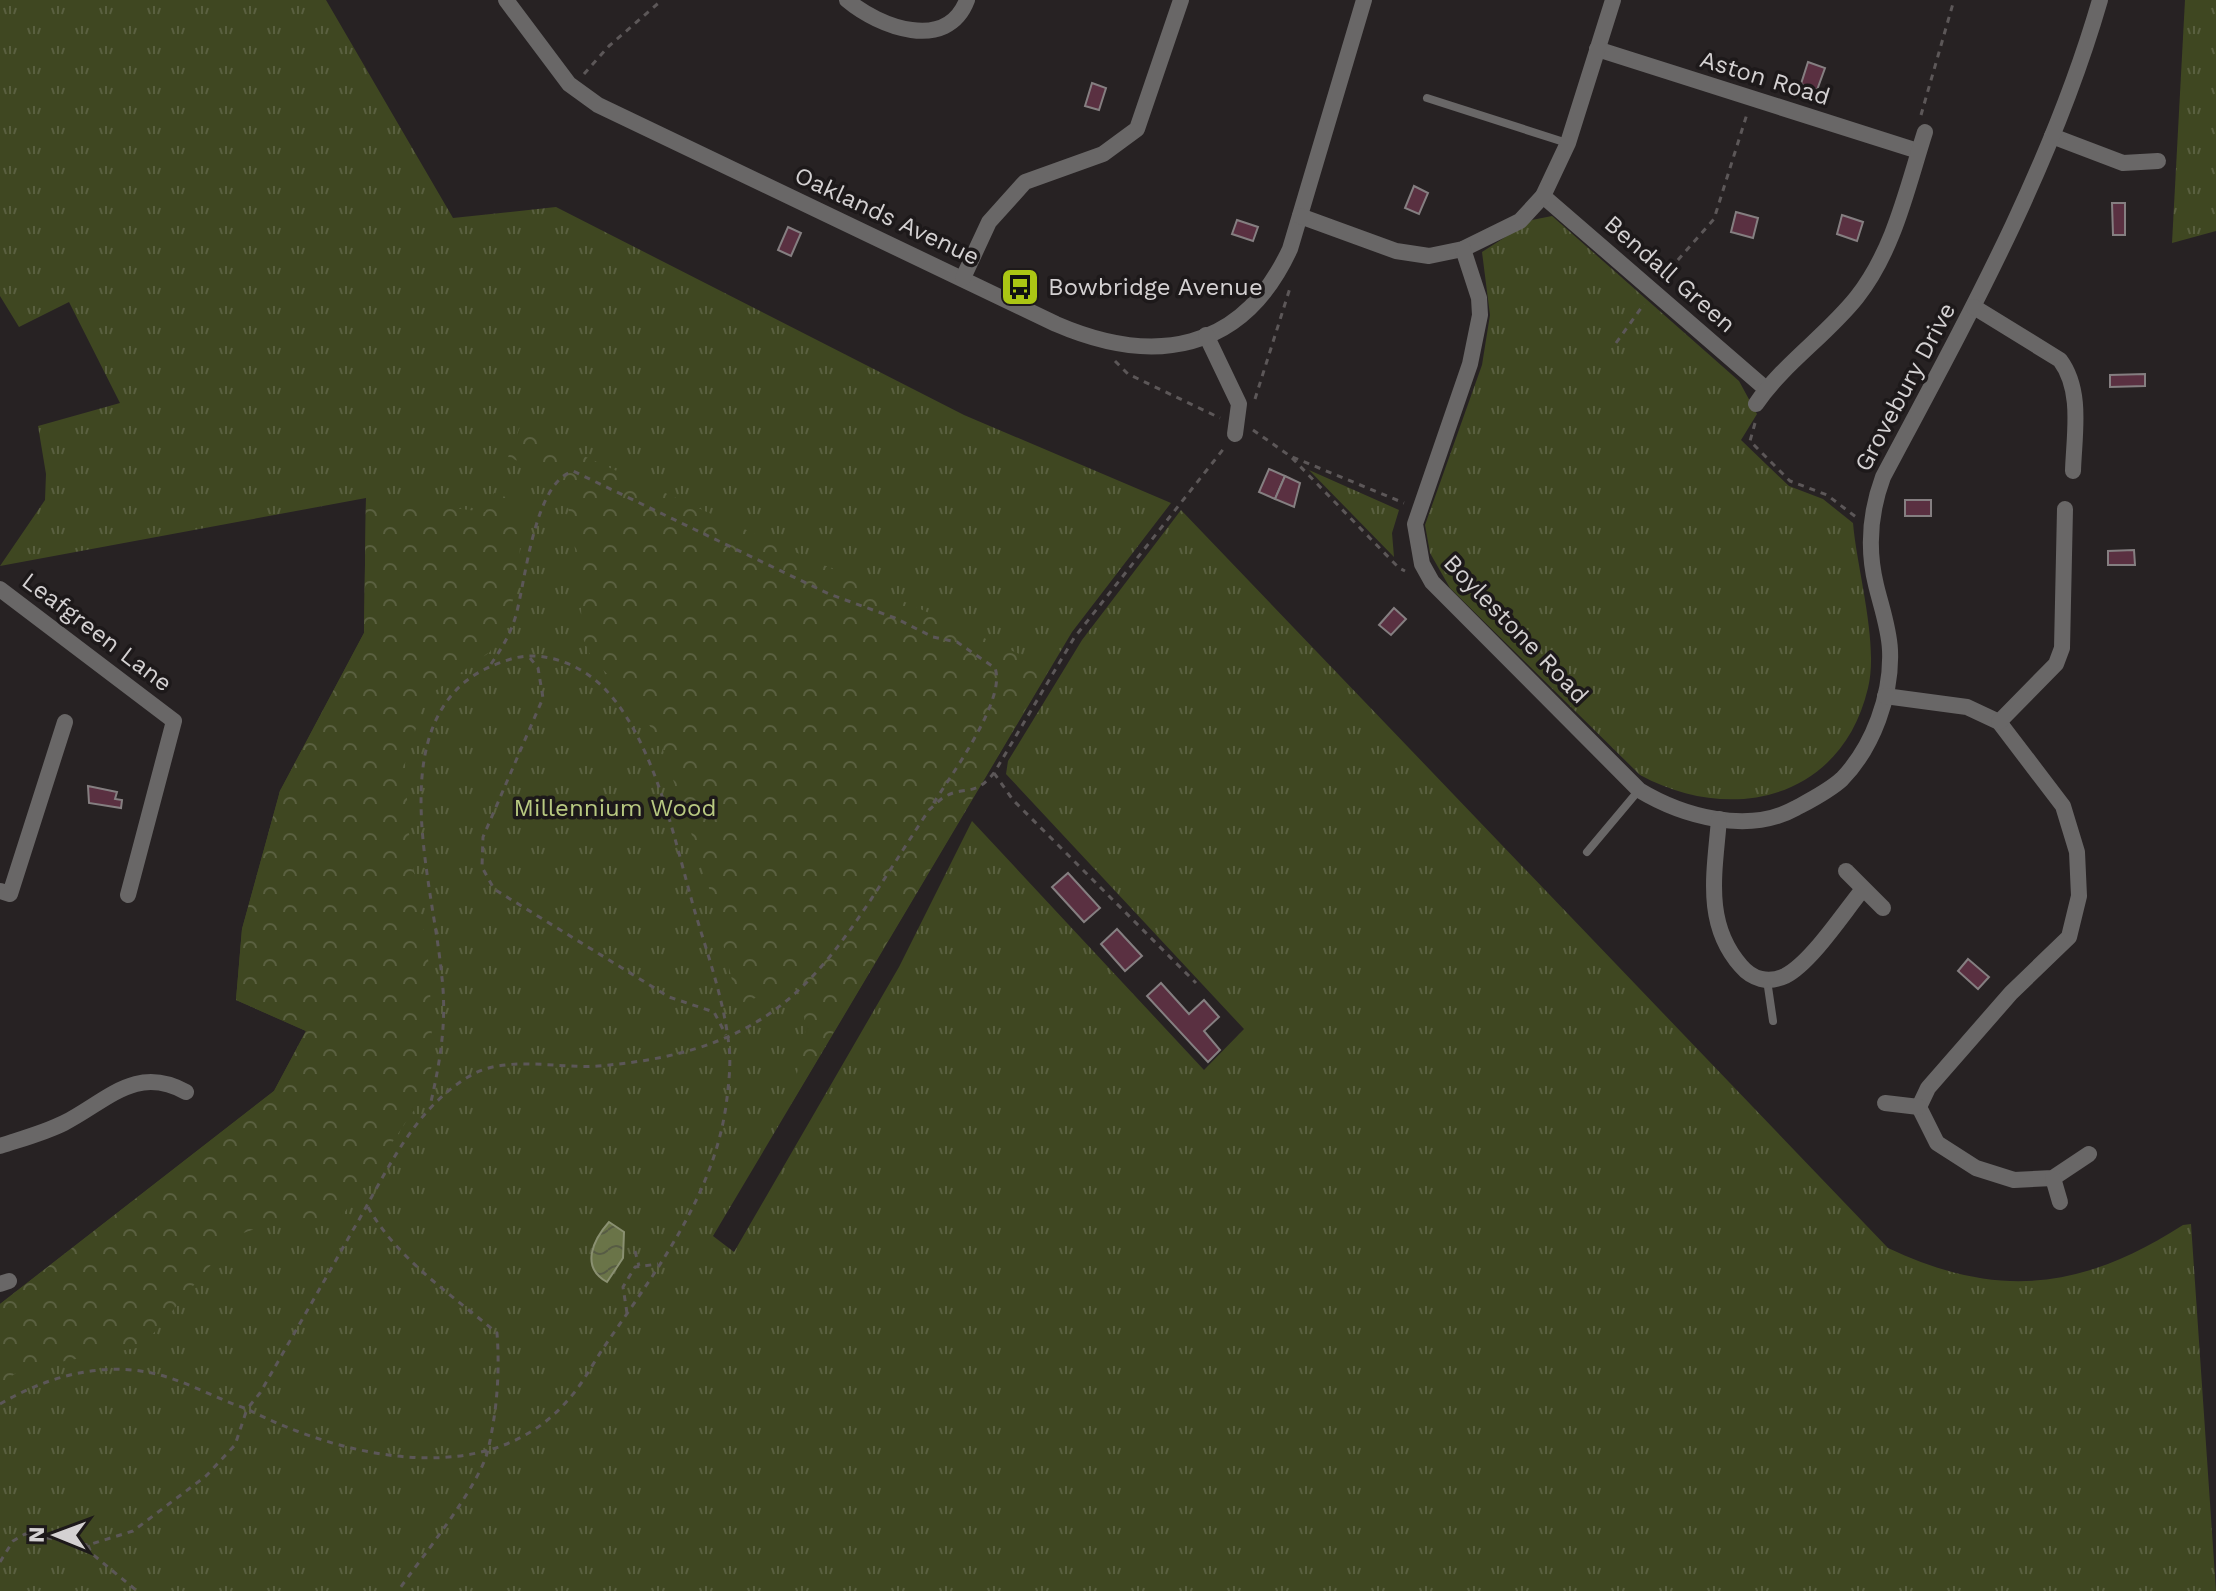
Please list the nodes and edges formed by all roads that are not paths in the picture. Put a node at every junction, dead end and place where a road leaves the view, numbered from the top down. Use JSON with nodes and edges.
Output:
{"nodes":[{"id":1,"x":506,"y":0,"type":"edge"},
{"id":2,"x":847,"y":0,"type":"edge"},
{"id":3,"x":967,"y":0,"type":"edge"},
{"id":4,"x":1181,"y":0,"type":"edge"},
{"id":5,"x":1364,"y":0,"type":"edge"},
{"id":6,"x":1613,"y":0,"type":"edge"},
{"id":7,"x":2100,"y":0,"type":"edge"},
{"id":8,"x":1597,"y":49,"type":"junction"},
{"id":9,"x":1427,"y":98,"type":"dead end"},
{"id":10,"x":1925,"y":132,"type":"road end"},
{"id":11,"x":2052,"y":136,"type":"junction"},
{"id":12,"x":1568,"y":143,"type":"junction"},
{"id":13,"x":1918,"y":151,"type":"junction"},
{"id":14,"x":2158,"y":161,"type":"dead end"},
{"id":15,"x":1543,"y":196,"type":"junction"},
{"id":16,"x":1300,"y":216,"type":"junction"},
{"id":17,"x":1463,"y":249,"type":"junction"},
{"id":18,"x":963,"y":278,"type":"junction"},
{"id":19,"x":1974,"y":307,"type":"junction"},
{"id":20,"x":1206,"y":335,"type":"junction"},
{"id":21,"x":1766,"y":389,"type":"junction"},
{"id":22,"x":1756,"y":404,"type":"road end"},
{"id":23,"x":1240,"y":428,"type":"road end"},
{"id":24,"x":2073,"y":471,"type":"dead end"},
{"id":25,"x":2065,"y":509,"type":"dead end"},
{"id":26,"x":0,"y":589,"type":"edge"},
{"id":27,"x":1885,"y":696,"type":"junction"},
{"id":28,"x":65,"y":722,"type":"dead end"},
{"id":29,"x":1999,"y":722,"type":"junction"},
{"id":30,"x":1639,"y":790,"type":"junction"},
{"id":31,"x":1719,"y":819,"type":"junction"},
{"id":32,"x":1587,"y":852,"type":"dead end"},
{"id":33,"x":1846,"y":871,"type":"dead end"},
{"id":34,"x":1863,"y":889,"type":"junction"},
{"id":35,"x":5,"y":892,"type":"edge"},
{"id":36,"x":128,"y":895,"type":"dead end"},
{"id":37,"x":1883,"y":908,"type":"dead end"},
{"id":38,"x":1767,"y":980,"type":"junction"},
{"id":39,"x":1773,"y":1021,"type":"dead end"},
{"id":40,"x":186,"y":1092,"type":"dead end"},
{"id":41,"x":1885,"y":1103,"type":"dead end"},
{"id":42,"x":1919,"y":1107,"type":"junction"},
{"id":43,"x":0,"y":1146,"type":"edge"},
{"id":44,"x":2089,"y":1154,"type":"dead end"},
{"id":45,"x":2053,"y":1178,"type":"junction"},
{"id":46,"x":2060,"y":1202,"type":"dead end"}],
"edges":[{"from":1,"to":18,"type":"street","name":"Oaklands Avenue"},
{"from":2,"to":3,"type":"street"},
{"from":4,"to":18,"type":"street"},
{"from":5,"to":16,"type":"street","name":"Oaklands Avenue"},
{"from":6,"to":8,"type":"street"},
{"from":7,"to":11,"type":"street","name":"Grovebury Drive"},
{"from":8,"to":12,"type":"street"},
{"from":8,"to":13,"type":"street","name":"Aston Road"},
{"from":9,"to":12,"type":"lane"},
{"from":10,"to":13,"type":"street"},
{"from":11,"to":14,"type":"street"},
{"from":11,"to":19,"type":"street","name":"Grovebury Drive"},
{"from":12,"to":15,"type":"street"},
{"from":13,"to":21,"type":"street"},
{"from":15,"to":17,"type":"street"},
{"from":15,"to":21,"type":"street","name":"Bendall Green"},
{"from":16,"to":17,"type":"street"},
{"from":16,"to":20,"type":"street","name":"Oaklands Avenue"},
{"from":17,"to":30,"type":"street","name":"Boylestone Road"},
{"from":18,"to":20,"type":"street","name":"Oaklands Avenue"},
{"from":19,"to":24,"type":"street"},
{"from":19,"to":27,"type":"street","name":"Grovebury Drive"},
{"from":20,"to":23,"type":"street"},
{"from":21,"to":22,"type":"street"},
{"from":25,"to":29,"type":"street"},
{"from":26,"to":36,"type":"street","name":"Leafgreen Lane"},
{"from":27,"to":29,"type":"street"},
{"from":27,"to":31,"type":"street","name":"Grovebury Drive"},
{"from":28,"to":35,"type":"street"},
{"from":29,"to":42,"type":"street"},
{"from":30,"to":31,"type":"street","name":"Grovebury Drive"},
{"from":30,"to":32,"type":"lane"},
{"from":31,"to":38,"type":"street"},
{"from":33,"to":34,"type":"street"},
{"from":34,"to":37,"type":"street"},
{"from":34,"to":38,"type":"street"},
{"from":38,"to":39,"type":"lane"},
{"from":40,"to":43,"type":"street"},
{"from":41,"to":42,"type":"street"},
{"from":42,"to":45,"type":"street"},
{"from":44,"to":45,"type":"street"},
{"from":45,"to":46,"type":"street"}]}
